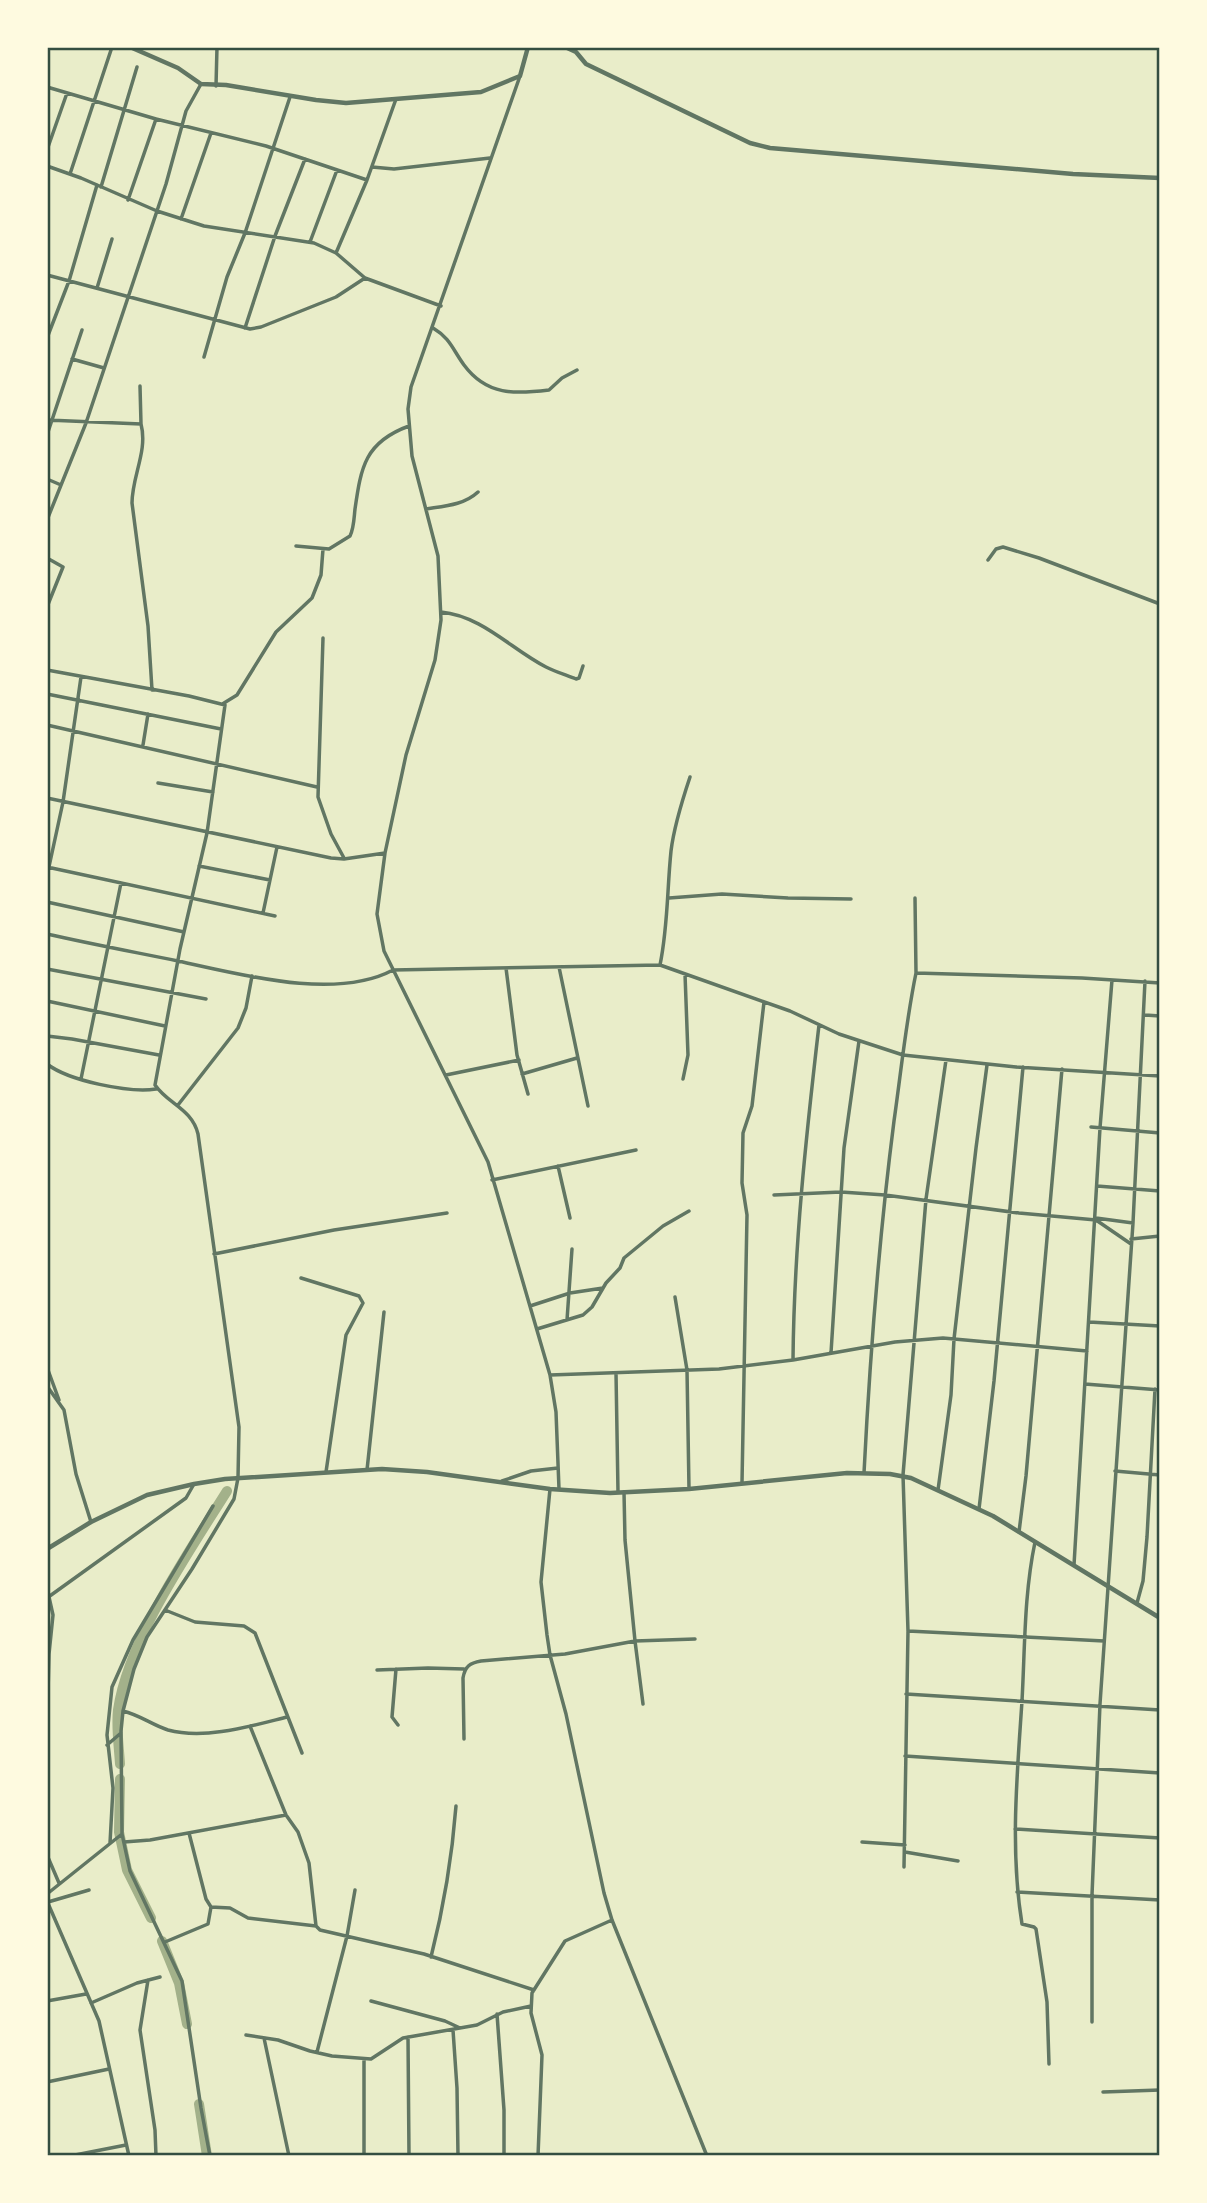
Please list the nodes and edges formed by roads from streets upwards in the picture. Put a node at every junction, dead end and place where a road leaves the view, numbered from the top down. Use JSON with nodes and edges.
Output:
{"nodes":[{"id":1,"x":112,"y":47,"type":"edge"},
{"id":2,"x":130,"y":47,"type":"edge"},
{"id":3,"x":217,"y":47,"type":"edge"},
{"id":4,"x":528,"y":47,"type":"edge"},
{"id":5,"x":565,"y":47,"type":"edge"},
{"id":6,"x":138,"y":67,"type":"dead end"},
{"id":7,"x":520,"y":76,"type":"junction"},
{"id":8,"x":201,"y":85,"type":"junction"},
{"id":9,"x":216,"y":86,"type":"junction"},
{"id":10,"x":47,"y":87,"type":"edge"},
{"id":11,"x":67,"y":93,"type":"junction"},
{"id":12,"x":290,"y":97,"type":"junction"},
{"id":13,"x":396,"y":99,"type":"junction"},
{"id":14,"x":93,"y":101,"type":"junction"},
{"id":15,"x":125,"y":111,"type":"junction"},
{"id":16,"x":156,"y":119,"type":"junction"},
{"id":17,"x":183,"y":126,"type":"junction"},
{"id":18,"x":211,"y":133,"type":"junction"},
{"id":19,"x":272,"y":148,"type":"junction"},
{"id":20,"x":47,"y":149,"type":"edge"},
{"id":21,"x":490,"y":158,"type":"junction"},
{"id":22,"x":304,"y":159,"type":"junction"},
{"id":23,"x":47,"y":166,"type":"edge"},
{"id":24,"x":372,"y":167,"type":"junction"},
{"id":25,"x":337,"y":170,"type":"junction"},
{"id":26,"x":71,"y":174,"type":"junction"},
{"id":27,"x":1160,"y":178,"type":"edge"},
{"id":28,"x":367,"y":180,"type":"junction"},
{"id":29,"x":99,"y":186,"type":"junction"},
{"id":30,"x":128,"y":200,"type":"junction"},
{"id":31,"x":157,"y":211,"type":"junction"},
{"id":32,"x":181,"y":219,"type":"junction"},
{"id":33,"x":245,"y":233,"type":"junction"},
{"id":34,"x":275,"y":236,"type":"junction"},
{"id":35,"x":112,"y":239,"type":"dead end"},
{"id":36,"x":310,"y":242,"type":"junction"},
{"id":37,"x":336,"y":253,"type":"junction"},
{"id":38,"x":47,"y":275,"type":"edge"},
{"id":39,"x":365,"y":278,"type":"junction"},
{"id":40,"x":69,"y":281,"type":"junction"},
{"id":41,"x":97,"y":288,"type":"junction"},
{"id":42,"x":128,"y":296,"type":"junction"},
{"id":43,"x":441,"y":306,"type":"junction"},
{"id":44,"x":214,"y":320,"type":"junction"},
{"id":45,"x":245,"y":328,"type":"junction"},
{"id":46,"x":433,"y":328,"type":"junction"},
{"id":47,"x":82,"y":330,"type":"dead end"},
{"id":48,"x":47,"y":338,"type":"edge"},
{"id":49,"x":204,"y":357,"type":"dead end"},
{"id":50,"x":72,"y":359,"type":"junction"},
{"id":51,"x":104,"y":368,"type":"junction"},
{"id":52,"x":577,"y":370,"type":"dead end"},
{"id":53,"x":140,"y":386,"type":"dead end"},
{"id":54,"x":50,"y":420,"type":"edge"},
{"id":55,"x":86,"y":423,"type":"junction"},
{"id":56,"x":141,"y":424,"type":"junction"},
{"id":57,"x":409,"y":426,"type":"junction"},
{"id":58,"x":47,"y":435,"type":"edge"},
{"id":59,"x":47,"y":479,"type":"edge"},
{"id":60,"x":61,"y":485,"type":"junction"},
{"id":61,"x":478,"y":492,"type":"dead end"},
{"id":62,"x":426,"y":509,"type":"junction"},
{"id":63,"x":47,"y":520,"type":"edge"},
{"id":64,"x":296,"y":546,"type":"dead end"},
{"id":65,"x":323,"y":548,"type":"junction"},
{"id":66,"x":47,"y":558,"type":"edge"},
{"id":67,"x":988,"y":560,"type":"dead end"},
{"id":68,"x":1160,"y":604,"type":"edge"},
{"id":69,"x":47,"y":607,"type":"edge"},
{"id":70,"x":441,"y":612,"type":"junction"},
{"id":71,"x":323,"y":638,"type":"dead end"},
{"id":72,"x":583,"y":666,"type":"dead end"},
{"id":73,"x":47,"y":670,"type":"edge"},
{"id":74,"x":81,"y":677,"type":"junction"},
{"id":75,"x":152,"y":690,"type":"junction"},
{"id":76,"x":47,"y":694,"type":"edge"},
{"id":77,"x":78,"y":700,"type":"junction"},
{"id":78,"x":224,"y":703,"type":"junction"},
{"id":79,"x":148,"y":714,"type":"junction"},
{"id":80,"x":47,"y":724,"type":"edge"},
{"id":81,"x":222,"y":729,"type":"junction"},
{"id":82,"x":74,"y":730,"type":"junction"},
{"id":83,"x":143,"y":746,"type":"junction"},
{"id":84,"x":217,"y":762,"type":"junction"},
{"id":85,"x":690,"y":777,"type":"dead end"},
{"id":86,"x":158,"y":783,"type":"dead end"},
{"id":87,"x":317,"y":787,"type":"junction"},
{"id":88,"x":213,"y":792,"type":"junction"},
{"id":89,"x":47,"y":798,"type":"edge"},
{"id":90,"x":63,"y":802,"type":"junction"},
{"id":91,"x":207,"y":833,"type":"junction"},
{"id":92,"x":47,"y":834,"type":"edge"},
{"id":93,"x":55,"y":836,"type":"junction"},
{"id":94,"x":277,"y":847,"type":"junction"},
{"id":95,"x":385,"y":853,"type":"junction"},
{"id":96,"x":344,"y":859,"type":"junction"},
{"id":97,"x":199,"y":866,"type":"junction"},
{"id":98,"x":48,"y":867,"type":"edge"},
{"id":99,"x":47,"y":876,"type":"edge"},
{"id":100,"x":270,"y":880,"type":"junction"},
{"id":101,"x":121,"y":883,"type":"junction"},
{"id":102,"x":192,"y":898,"type":"junction"},
{"id":103,"x":669,"y":898,"type":"junction"},
{"id":104,"x":915,"y":898,"type":"dead end"},
{"id":105,"x":851,"y":899,"type":"dead end"},
{"id":106,"x":47,"y":902,"type":"edge"},
{"id":107,"x":263,"y":913,"type":"junction"},
{"id":108,"x":114,"y":916,"type":"junction"},
{"id":109,"x":275,"y":916,"type":"dead end"},
{"id":110,"x":184,"y":932,"type":"junction"},
{"id":111,"x":47,"y":934,"type":"edge"},
{"id":112,"x":107,"y":947,"type":"junction"},
{"id":113,"x":178,"y":961,"type":"junction"},
{"id":114,"x":660,"y":965,"type":"junction"},
{"id":115,"x":558,"y":967,"type":"junction"},
{"id":116,"x":506,"y":968,"type":"junction"},
{"id":117,"x":47,"y":969,"type":"edge"},
{"id":118,"x":393,"y":970,"type":"junction"},
{"id":119,"x":916,"y":973,"type":"junction"},
{"id":120,"x":685,"y":974,"type":"junction"},
{"id":121,"x":253,"y":976,"type":"junction"},
{"id":122,"x":102,"y":979,"type":"junction"},
{"id":123,"x":1112,"y":979,"type":"junction"},
{"id":124,"x":1145,"y":981,"type":"junction"},
{"id":125,"x":1160,"y":983,"type":"edge"},
{"id":126,"x":171,"y":993,"type":"junction"},
{"id":127,"x":206,"y":999,"type":"dead end"},
{"id":128,"x":47,"y":1001,"type":"edge"},
{"id":129,"x":764,"y":1002,"type":"junction"},
{"id":130,"x":95,"y":1011,"type":"junction"},
{"id":131,"x":1145,"y":1015,"type":"junction"},
{"id":132,"x":1160,"y":1016,"type":"edge"},
{"id":133,"x":819,"y":1024,"type":"junction"},
{"id":134,"x":165,"y":1026,"type":"junction"},
{"id":135,"x":47,"y":1036,"type":"edge"},
{"id":136,"x":859,"y":1041,"type":"junction"},
{"id":137,"x":88,"y":1042,"type":"junction"},
{"id":138,"x":159,"y":1055,"type":"junction"},
{"id":139,"x":903,"y":1055,"type":"junction"},
{"id":140,"x":578,"y":1058,"type":"junction"},
{"id":141,"x":519,"y":1060,"type":"junction"},
{"id":142,"x":946,"y":1060,"type":"junction"},
{"id":143,"x":47,"y":1064,"type":"edge"},
{"id":144,"x":988,"y":1064,"type":"junction"},
{"id":145,"x":1023,"y":1067,"type":"junction"},
{"id":146,"x":1062,"y":1069,"type":"junction"},
{"id":147,"x":1105,"y":1072,"type":"junction"},
{"id":148,"x":522,"y":1074,"type":"junction"},
{"id":149,"x":446,"y":1075,"type":"junction"},
{"id":150,"x":1141,"y":1075,"type":"junction"},
{"id":151,"x":1160,"y":1076,"type":"edge"},
{"id":152,"x":81,"y":1079,"type":"junction"},
{"id":153,"x":684,"y":1079,"type":"dead end"},
{"id":154,"x":157,"y":1089,"type":"junction"},
{"id":155,"x":528,"y":1094,"type":"dead end"},
{"id":156,"x":178,"y":1105,"type":"junction"},
{"id":157,"x":588,"y":1106,"type":"dead end"},
{"id":158,"x":1091,"y":1127,"type":"dead end"},
{"id":159,"x":1100,"y":1128,"type":"junction"},
{"id":160,"x":1137,"y":1131,"type":"junction"},
{"id":161,"x":1160,"y":1133,"type":"edge"},
{"id":162,"x":636,"y":1150,"type":"dead end"},
{"id":163,"x":558,"y":1166,"type":"junction"},
{"id":164,"x":492,"y":1180,"type":"junction"},
{"id":165,"x":1097,"y":1186,"type":"junction"},
{"id":166,"x":1133,"y":1189,"type":"junction"},
{"id":167,"x":1160,"y":1191,"type":"edge"},
{"id":168,"x":841,"y":1192,"type":"junction"},
{"id":169,"x":800,"y":1194,"type":"junction"},
{"id":170,"x":774,"y":1195,"type":"dead end"},
{"id":171,"x":885,"y":1195,"type":"junction"},
{"id":172,"x":926,"y":1199,"type":"junction"},
{"id":173,"x":970,"y":1206,"type":"junction"},
{"id":174,"x":689,"y":1211,"type":"dead end"},
{"id":175,"x":1010,"y":1211,"type":"junction"},
{"id":176,"x":447,"y":1213,"type":"dead end"},
{"id":177,"x":1050,"y":1216,"type":"junction"},
{"id":178,"x":570,"y":1218,"type":"dead end"},
{"id":179,"x":1096,"y":1219,"type":"junction"},
{"id":180,"x":1133,"y":1223,"type":"junction"},
{"id":181,"x":1160,"y":1236,"type":"edge"},
{"id":182,"x":1131,"y":1241,"type":"junction"},
{"id":183,"x":572,"y":1249,"type":"dead end"},
{"id":184,"x":214,"y":1254,"type":"junction"},
{"id":185,"x":301,"y":1278,"type":"dead end"},
{"id":186,"x":603,"y":1288,"type":"junction"},
{"id":187,"x":570,"y":1293,"type":"junction"},
{"id":188,"x":674,"y":1297,"type":"dead end"},
{"id":189,"x":530,"y":1306,"type":"junction"},
{"id":190,"x":384,"y":1312,"type":"dead end"},
{"id":191,"x":567,"y":1321,"type":"junction"},
{"id":192,"x":1089,"y":1322,"type":"junction"},
{"id":193,"x":1126,"y":1324,"type":"junction"},
{"id":194,"x":1160,"y":1326,"type":"edge"},
{"id":195,"x":537,"y":1329,"type":"junction"},
{"id":196,"x":954,"y":1339,"type":"junction"},
{"id":197,"x":913,"y":1340,"type":"junction"},
{"id":198,"x":997,"y":1343,"type":"junction"},
{"id":199,"x":871,"y":1346,"type":"junction"},
{"id":200,"x":1038,"y":1347,"type":"junction"},
{"id":201,"x":1087,"y":1350,"type":"junction"},
{"id":202,"x":831,"y":1353,"type":"junction"},
{"id":203,"x":793,"y":1360,"type":"junction"},
{"id":204,"x":745,"y":1366,"type":"junction"},
{"id":205,"x":48,"y":1369,"type":"edge"},
{"id":206,"x":687,"y":1370,"type":"junction"},
{"id":207,"x":616,"y":1373,"type":"junction"},
{"id":208,"x":550,"y":1375,"type":"junction"},
{"id":209,"x":1085,"y":1384,"type":"junction"},
{"id":210,"x":47,"y":1386,"type":"edge"},
{"id":211,"x":1121,"y":1387,"type":"junction"},
{"id":212,"x":1158,"y":1390,"type":"edge"},
{"id":213,"x":59,"y":1402,"type":"junction"},
{"id":214,"x":558,"y":1468,"type":"junction"},
{"id":215,"x":367,"y":1470,"type":"junction"},
{"id":216,"x":1115,"y":1471,"type":"junction"},
{"id":217,"x":326,"y":1472,"type":"junction"},
{"id":218,"x":864,"y":1473,"type":"junction"},
{"id":219,"x":1150,"y":1474,"type":"junction"},
{"id":220,"x":903,"y":1475,"type":"junction"},
{"id":221,"x":1160,"y":1475,"type":"edge"},
{"id":222,"x":238,"y":1478,"type":"junction"},
{"id":223,"x":500,"y":1482,"type":"junction"},
{"id":224,"x":741,"y":1483,"type":"junction"},
{"id":225,"x":194,"y":1484,"type":"junction"},
{"id":226,"x":550,"y":1489,"type":"junction"},
{"id":227,"x":689,"y":1489,"type":"junction"},
{"id":228,"x":559,"y":1490,"type":"junction"},
{"id":229,"x":938,"y":1490,"type":"junction"},
{"id":230,"x":621,"y":1492,"type":"junction"},
{"id":231,"x":213,"y":1507,"type":"dead end"},
{"id":232,"x":979,"y":1509,"type":"junction"},
{"id":233,"x":91,"y":1522,"type":"junction"},
{"id":234,"x":1019,"y":1532,"type":"junction"},
{"id":235,"x":1035,"y":1542,"type":"junction"},
{"id":236,"x":47,"y":1549,"type":"edge"},
{"id":237,"x":1074,"y":1564,"type":"junction"},
{"id":238,"x":1108,"y":1586,"type":"junction"},
{"id":239,"x":48,"y":1597,"type":"edge"},
{"id":240,"x":1137,"y":1603,"type":"junction"},
{"id":241,"x":165,"y":1610,"type":"junction"},
{"id":242,"x":1160,"y":1618,"type":"edge"},
{"id":243,"x":908,"y":1632,"type":"junction"},
{"id":244,"x":1024,"y":1636,"type":"junction"},
{"id":245,"x":695,"y":1639,"type":"dead end"},
{"id":246,"x":635,"y":1641,"type":"junction"},
{"id":247,"x":1104,"y":1641,"type":"junction"},
{"id":248,"x":550,"y":1655,"type":"junction"},
{"id":249,"x":396,"y":1669,"type":"junction"},
{"id":250,"x":377,"y":1670,"type":"dead end"},
{"id":251,"x":464,"y":1670,"type":"junction"},
{"id":252,"x":906,"y":1694,"type":"junction"},
{"id":253,"x":1022,"y":1700,"type":"junction"},
{"id":254,"x":643,"y":1704,"type":"dead end"},
{"id":255,"x":1101,"y":1704,"type":"junction"},
{"id":256,"x":1160,"y":1710,"type":"edge"},
{"id":257,"x":123,"y":1711,"type":"junction"},
{"id":258,"x":47,"y":1716,"type":"edge"},
{"id":259,"x":287,"y":1717,"type":"junction"},
{"id":260,"x":398,"y":1725,"type":"dead end"},
{"id":261,"x":250,"y":1726,"type":"junction"},
{"id":262,"x":47,"y":1732,"type":"edge"},
{"id":263,"x":121,"y":1733,"type":"junction"},
{"id":264,"x":464,"y":1739,"type":"dead end"},
{"id":265,"x":107,"y":1745,"type":"junction"},
{"id":266,"x":302,"y":1753,"type":"dead end"},
{"id":267,"x":905,"y":1756,"type":"junction"},
{"id":268,"x":1016,"y":1764,"type":"junction"},
{"id":269,"x":1097,"y":1769,"type":"junction"},
{"id":270,"x":1160,"y":1773,"type":"edge"},
{"id":271,"x":456,"y":1806,"type":"dead end"},
{"id":272,"x":286,"y":1815,"type":"junction"},
{"id":273,"x":1015,"y":1829,"type":"junction"},
{"id":274,"x":190,"y":1833,"type":"junction"},
{"id":275,"x":122,"y":1834,"type":"junction"},
{"id":276,"x":1095,"y":1834,"type":"junction"},
{"id":277,"x":1160,"y":1838,"type":"edge"},
{"id":278,"x":111,"y":1842,"type":"junction"},
{"id":279,"x":124,"y":1842,"type":"junction"},
{"id":280,"x":862,"y":1842,"type":"dead end"},
{"id":281,"x":905,"y":1844,"type":"junction"},
{"id":282,"x":905,"y":1852,"type":"junction"},
{"id":283,"x":47,"y":1855,"type":"edge"},
{"id":284,"x":958,"y":1861,"type":"dead end"},
{"id":285,"x":904,"y":1867,"type":"dead end"},
{"id":286,"x":59,"y":1883,"type":"junction"},
{"id":287,"x":355,"y":1889,"type":"dead end"},
{"id":288,"x":89,"y":1891,"type":"dead end"},
{"id":289,"x":1017,"y":1892,"type":"junction"},
{"id":290,"x":47,"y":1894,"type":"edge"},
{"id":291,"x":1092,"y":1895,"type":"junction"},
{"id":292,"x":1160,"y":1900,"type":"edge"},
{"id":293,"x":48,"y":1901,"type":"edge"},
{"id":294,"x":211,"y":1907,"type":"junction"},
{"id":295,"x":612,"y":1920,"type":"junction"},
{"id":296,"x":316,"y":1926,"type":"junction"},
{"id":297,"x":346,"y":1936,"type":"junction"},
{"id":298,"x":165,"y":1942,"type":"junction"},
{"id":299,"x":431,"y":1957,"type":"junction"},
{"id":300,"x":160,"y":1977,"type":"dead end"},
{"id":301,"x":148,"y":1980,"type":"junction"},
{"id":302,"x":534,"y":1990,"type":"junction"},
{"id":303,"x":86,"y":1994,"type":"junction"},
{"id":304,"x":47,"y":2001,"type":"edge"},
{"id":305,"x":372,"y":2001,"type":"dead end"},
{"id":306,"x":91,"y":2003,"type":"junction"},
{"id":307,"x":531,"y":2006,"type":"junction"},
{"id":308,"x":497,"y":2014,"type":"junction"},
{"id":309,"x":1092,"y":2022,"type":"dead end"},
{"id":310,"x":461,"y":2028,"type":"junction"},
{"id":311,"x":453,"y":2030,"type":"junction"},
{"id":312,"x":246,"y":2035,"type":"dead end"},
{"id":313,"x":408,"y":2037,"type":"junction"},
{"id":314,"x":264,"y":2038,"type":"junction"},
{"id":315,"x":317,"y":2053,"type":"junction"},
{"id":316,"x":364,"y":2059,"type":"junction"},
{"id":317,"x":1049,"y":2064,"type":"dead end"},
{"id":318,"x":109,"y":2069,"type":"junction"},
{"id":319,"x":47,"y":2082,"type":"edge"},
{"id":320,"x":1160,"y":2090,"type":"edge"},
{"id":321,"x":1103,"y":2092,"type":"dead end"},
{"id":322,"x":126,"y":2145,"type":"junction"},
{"id":323,"x":70,"y":2156,"type":"edge"},
{"id":324,"x":129,"y":2156,"type":"edge"},
{"id":325,"x":156,"y":2156,"type":"edge"},
{"id":326,"x":210,"y":2156,"type":"edge"},
{"id":327,"x":289,"y":2156,"type":"edge"},
{"id":328,"x":364,"y":2156,"type":"edge"},
{"id":329,"x":409,"y":2156,"type":"edge"},
{"id":330,"x":458,"y":2156,"type":"edge"},
{"id":331,"x":504,"y":2156,"type":"edge"},
{"id":332,"x":538,"y":2156,"type":"edge"},
{"id":333,"x":707,"y":2156,"type":"edge"}],
"edges":[{"from":1,"to":14,"type":"street"},
{"from":2,"to":8,"type":"street"},
{"from":3,"to":9,"type":"street"},
{"from":4,"to":7,"type":"street"},
{"from":5,"to":27,"type":"street"},
{"from":6,"to":15,"type":"street"},
{"from":7,"to":13,"type":"street"},
{"from":7,"to":21,"type":"street"},
{"from":8,"to":9,"type":"street"},
{"from":8,"to":17,"type":"street"},
{"from":9,"to":12,"type":"street"},
{"from":10,"to":11,"type":"street"},
{"from":11,"to":14,"type":"street"},
{"from":11,"to":20,"type":"street"},
{"from":12,"to":13,"type":"street"},
{"from":12,"to":19,"type":"street"},
{"from":13,"to":24,"type":"street"},
{"from":14,"to":15,"type":"street"},
{"from":14,"to":26,"type":"street"},
{"from":15,"to":16,"type":"street"},
{"from":15,"to":29,"type":"street"},
{"from":16,"to":17,"type":"street"},
{"from":16,"to":30,"type":"street"},
{"from":17,"to":18,"type":"street"},
{"from":17,"to":31,"type":"street"},
{"from":18,"to":19,"type":"street"},
{"from":18,"to":32,"type":"street"},
{"from":19,"to":22,"type":"street"},
{"from":19,"to":33,"type":"street"},
{"from":21,"to":24,"type":"street"},
{"from":21,"to":43,"type":"street"},
{"from":22,"to":25,"type":"street"},
{"from":22,"to":34,"type":"street"},
{"from":23,"to":26,"type":"street"},
{"from":24,"to":28,"type":"street"},
{"from":25,"to":28,"type":"street"},
{"from":25,"to":36,"type":"street"},
{"from":26,"to":29,"type":"street"},
{"from":28,"to":37,"type":"street"},
{"from":29,"to":30,"type":"street"},
{"from":29,"to":40,"type":"street"},
{"from":30,"to":31,"type":"street"},
{"from":31,"to":32,"type":"street"},
{"from":31,"to":42,"type":"street"},
{"from":32,"to":33,"type":"street"},
{"from":33,"to":34,"type":"street"},
{"from":33,"to":44,"type":"street"},
{"from":34,"to":36,"type":"street"},
{"from":34,"to":45,"type":"street"},
{"from":35,"to":41,"type":"street"},
{"from":36,"to":37,"type":"street"},
{"from":37,"to":39,"type":"street"},
{"from":38,"to":40,"type":"street"},
{"from":39,"to":43,"type":"street"},
{"from":39,"to":45,"type":"street"},
{"from":40,"to":41,"type":"street"},
{"from":40,"to":48,"type":"street"},
{"from":41,"to":42,"type":"street"},
{"from":42,"to":44,"type":"street"},
{"from":42,"to":51,"type":"street"},
{"from":43,"to":46,"type":"street"},
{"from":44,"to":45,"type":"street"},
{"from":44,"to":49,"type":"street"},
{"from":46,"to":52,"type":"street"},
{"from":46,"to":57,"type":"street"},
{"from":47,"to":50,"type":"street"},
{"from":50,"to":51,"type":"street"},
{"from":50,"to":54,"type":"street"},
{"from":51,"to":55,"type":"street"},
{"from":53,"to":56,"type":"street"},
{"from":54,"to":55,"type":"street"},
{"from":54,"to":58,"type":"street"},
{"from":55,"to":56,"type":"street"},
{"from":55,"to":60,"type":"street"},
{"from":56,"to":75,"type":"street"},
{"from":57,"to":62,"type":"street"},
{"from":57,"to":65,"type":"street"},
{"from":59,"to":60,"type":"street"},
{"from":60,"to":63,"type":"street"},
{"from":61,"to":62,"type":"street"},
{"from":62,"to":70,"type":"street"},
{"from":64,"to":65,"type":"street"},
{"from":65,"to":78,"type":"street"},
{"from":66,"to":69,"type":"street"},
{"from":67,"to":68,"type":"street"},
{"from":70,"to":72,"type":"street"},
{"from":70,"to":95,"type":"street"},
{"from":71,"to":87,"type":"street"},
{"from":73,"to":74,"type":"street"},
{"from":74,"to":75,"type":"street"},
{"from":74,"to":77,"type":"street"},
{"from":75,"to":78,"type":"street"},
{"from":76,"to":77,"type":"street"},
{"from":77,"to":79,"type":"street"},
{"from":77,"to":82,"type":"street"},
{"from":78,"to":81,"type":"street"},
{"from":79,"to":81,"type":"street"},
{"from":79,"to":83,"type":"street"},
{"from":80,"to":82,"type":"street"},
{"from":81,"to":84,"type":"street"},
{"from":82,"to":83,"type":"street"},
{"from":82,"to":90,"type":"street"},
{"from":83,"to":84,"type":"street"},
{"from":84,"to":87,"type":"street"},
{"from":84,"to":88,"type":"street"},
{"from":85,"to":103,"type":"street"},
{"from":86,"to":88,"type":"street"},
{"from":87,"to":96,"type":"street"},
{"from":88,"to":91,"type":"street"},
{"from":89,"to":90,"type":"street"},
{"from":90,"to":91,"type":"street"},
{"from":90,"to":93,"type":"street"},
{"from":91,"to":94,"type":"street"},
{"from":91,"to":97,"type":"street"},
{"from":92,"to":93,"type":"street"},
{"from":93,"to":98,"type":"street"},
{"from":94,"to":96,"type":"street"},
{"from":94,"to":100,"type":"street"},
{"from":95,"to":96,"type":"street"},
{"from":95,"to":118,"type":"street"},
{"from":97,"to":100,"type":"street"},
{"from":97,"to":102,"type":"street"},
{"from":98,"to":99,"type":"street"},
{"from":98,"to":101,"type":"street"},
{"from":100,"to":107,"type":"street"},
{"from":101,"to":102,"type":"street"},
{"from":101,"to":108,"type":"street"},
{"from":102,"to":107,"type":"street"},
{"from":102,"to":110,"type":"street"},
{"from":103,"to":105,"type":"street"},
{"from":103,"to":114,"type":"street"},
{"from":104,"to":119,"type":"street"},
{"from":106,"to":108,"type":"street"},
{"from":107,"to":109,"type":"street"},
{"from":108,"to":110,"type":"street"},
{"from":108,"to":112,"type":"street"},
{"from":110,"to":113,"type":"street"},
{"from":111,"to":112,"type":"street"},
{"from":112,"to":113,"type":"street"},
{"from":112,"to":122,"type":"street"},
{"from":113,"to":121,"type":"street"},
{"from":113,"to":126,"type":"street"},
{"from":114,"to":115,"type":"street"},
{"from":114,"to":120,"type":"street"},
{"from":115,"to":116,"type":"street"},
{"from":115,"to":140,"type":"street"},
{"from":116,"to":118,"type":"street"},
{"from":116,"to":141,"type":"street"},
{"from":117,"to":122,"type":"street"},
{"from":118,"to":121,"type":"street"},
{"from":118,"to":149,"type":"street"},
{"from":119,"to":123,"type":"street"},
{"from":119,"to":139,"type":"street"},
{"from":120,"to":129,"type":"street"},
{"from":120,"to":153,"type":"street"},
{"from":121,"to":156,"type":"street"},
{"from":122,"to":126,"type":"street"},
{"from":122,"to":130,"type":"street"},
{"from":123,"to":124,"type":"street"},
{"from":123,"to":147,"type":"street"},
{"from":124,"to":125,"type":"street"},
{"from":124,"to":131,"type":"street"},
{"from":126,"to":127,"type":"street"},
{"from":126,"to":134,"type":"street"},
{"from":128,"to":130,"type":"street"},
{"from":129,"to":133,"type":"street"},
{"from":129,"to":204,"type":"street"},
{"from":130,"to":134,"type":"street"},
{"from":130,"to":137,"type":"street"},
{"from":131,"to":132,"type":"street"},
{"from":131,"to":150,"type":"street"},
{"from":133,"to":136,"type":"street"},
{"from":133,"to":169,"type":"street"},
{"from":134,"to":138,"type":"street"},
{"from":135,"to":137,"type":"street"},
{"from":136,"to":139,"type":"street"},
{"from":136,"to":168,"type":"street"},
{"from":137,"to":138,"type":"street"},
{"from":137,"to":152,"type":"street"},
{"from":138,"to":154,"type":"street"},
{"from":139,"to":142,"type":"street"},
{"from":139,"to":171,"type":"street"},
{"from":140,"to":148,"type":"street"},
{"from":140,"to":157,"type":"street"},
{"from":141,"to":148,"type":"street"},
{"from":141,"to":149,"type":"street"},
{"from":142,"to":144,"type":"street"},
{"from":142,"to":172,"type":"street"},
{"from":143,"to":152,"type":"street"},
{"from":144,"to":145,"type":"street"},
{"from":144,"to":173,"type":"street"},
{"from":145,"to":146,"type":"street"},
{"from":145,"to":175,"type":"street"},
{"from":146,"to":147,"type":"street"},
{"from":146,"to":177,"type":"street"},
{"from":147,"to":150,"type":"street"},
{"from":147,"to":159,"type":"street"},
{"from":148,"to":155,"type":"street"},
{"from":149,"to":164,"type":"street"},
{"from":150,"to":151,"type":"street"},
{"from":150,"to":160,"type":"street"},
{"from":152,"to":154,"type":"street"},
{"from":154,"to":156,"type":"street"},
{"from":156,"to":184,"type":"street"},
{"from":158,"to":159,"type":"street"},
{"from":159,"to":160,"type":"street"},
{"from":159,"to":165,"type":"street"},
{"from":160,"to":161,"type":"street"},
{"from":160,"to":166,"type":"street"},
{"from":162,"to":163,"type":"street"},
{"from":163,"to":164,"type":"street"},
{"from":163,"to":178,"type":"street"},
{"from":164,"to":189,"type":"street"},
{"from":165,"to":166,"type":"street"},
{"from":165,"to":179,"type":"street"},
{"from":166,"to":167,"type":"street"},
{"from":166,"to":180,"type":"street"},
{"from":168,"to":169,"type":"street"},
{"from":168,"to":171,"type":"street"},
{"from":168,"to":202,"type":"street"},
{"from":169,"to":170,"type":"street"},
{"from":169,"to":203,"type":"street"},
{"from":171,"to":172,"type":"street"},
{"from":171,"to":199,"type":"street"},
{"from":172,"to":173,"type":"street"},
{"from":172,"to":197,"type":"street"},
{"from":173,"to":175,"type":"street"},
{"from":173,"to":196,"type":"street"},
{"from":174,"to":186,"type":"street"},
{"from":175,"to":177,"type":"street"},
{"from":175,"to":198,"type":"street"},
{"from":176,"to":184,"type":"street"},
{"from":177,"to":179,"type":"street"},
{"from":177,"to":200,"type":"street"},
{"from":179,"to":180,"type":"street"},
{"from":179,"to":182,"type":"street"},
{"from":179,"to":192,"type":"street"},
{"from":180,"to":182,"type":"street"},
{"from":181,"to":182,"type":"street"},
{"from":182,"to":193,"type":"street"},
{"from":183,"to":187,"type":"street"},
{"from":184,"to":222,"type":"street"},
{"from":185,"to":217,"type":"street"},
{"from":186,"to":187,"type":"street"},
{"from":186,"to":191,"type":"street"},
{"from":187,"to":189,"type":"street"},
{"from":187,"to":191,"type":"street"},
{"from":188,"to":206,"type":"street"},
{"from":189,"to":195,"type":"street"},
{"from":190,"to":215,"type":"street"},
{"from":191,"to":195,"type":"street"},
{"from":192,"to":193,"type":"street"},
{"from":192,"to":201,"type":"street"},
{"from":193,"to":194,"type":"street"},
{"from":193,"to":211,"type":"street"},
{"from":195,"to":208,"type":"street"},
{"from":196,"to":197,"type":"street"},
{"from":196,"to":198,"type":"street"},
{"from":196,"to":229,"type":"street"},
{"from":197,"to":199,"type":"street"},
{"from":197,"to":220,"type":"street"},
{"from":198,"to":200,"type":"street"},
{"from":198,"to":232,"type":"street"},
{"from":199,"to":202,"type":"street"},
{"from":199,"to":218,"type":"street"},
{"from":200,"to":201,"type":"street"},
{"from":200,"to":234,"type":"street"},
{"from":201,"to":209,"type":"street"},
{"from":202,"to":203,"type":"street"},
{"from":203,"to":204,"type":"street"},
{"from":204,"to":206,"type":"street"},
{"from":204,"to":224,"type":"street"},
{"from":205,"to":213,"type":"street"},
{"from":206,"to":207,"type":"street"},
{"from":206,"to":227,"type":"street"},
{"from":207,"to":208,"type":"street"},
{"from":207,"to":230,"type":"street"},
{"from":208,"to":214,"type":"street"},
{"from":209,"to":211,"type":"street"},
{"from":209,"to":237,"type":"street"},
{"from":210,"to":213,"type":"street"},
{"from":211,"to":212,"type":"street"},
{"from":211,"to":216,"type":"street"},
{"from":212,"to":219,"type":"street"},
{"from":213,"to":233,"type":"street"},
{"from":214,"to":223,"type":"street"},
{"from":214,"to":228,"type":"street"},
{"from":215,"to":217,"type":"street"},
{"from":215,"to":223,"type":"street"},
{"from":216,"to":219,"type":"street"},
{"from":216,"to":238,"type":"street"},
{"from":217,"to":222,"type":"street"},
{"from":218,"to":220,"type":"street"},
{"from":218,"to":224,"type":"street"},
{"from":219,"to":221,"type":"street"},
{"from":219,"to":240,"type":"street"},
{"from":220,"to":229,"type":"street"},
{"from":220,"to":243,"type":"street"},
{"from":222,"to":225,"type":"street"},
{"from":222,"to":241,"type":"street"},
{"from":223,"to":226,"type":"street"},
{"from":224,"to":227,"type":"street"},
{"from":225,"to":233,"type":"street"},
{"from":225,"to":239,"type":"street"},
{"from":226,"to":228,"type":"street"},
{"from":226,"to":248,"type":"street"},
{"from":227,"to":230,"type":"street"},
{"from":228,"to":230,"type":"street"},
{"from":229,"to":232,"type":"street"},
{"from":230,"to":246,"type":"street"},
{"from":231,"to":265,"type":"street"},
{"from":232,"to":234,"type":"street"},
{"from":233,"to":236,"type":"street"},
{"from":234,"to":235,"type":"street"},
{"from":235,"to":237,"type":"street"},
{"from":235,"to":244,"type":"street"},
{"from":237,"to":238,"type":"street"},
{"from":238,"to":240,"type":"street"},
{"from":238,"to":247,"type":"street"},
{"from":239,"to":258,"type":"street"},
{"from":240,"to":242,"type":"street"},
{"from":241,"to":257,"type":"street"},
{"from":241,"to":259,"type":"street"},
{"from":243,"to":244,"type":"street"},
{"from":243,"to":252,"type":"street"},
{"from":244,"to":247,"type":"street"},
{"from":244,"to":253,"type":"street"},
{"from":245,"to":246,"type":"street"},
{"from":246,"to":248,"type":"street"},
{"from":246,"to":254,"type":"street"},
{"from":247,"to":255,"type":"street"},
{"from":248,"to":251,"type":"street"},
{"from":248,"to":295,"type":"street"},
{"from":249,"to":250,"type":"street"},
{"from":249,"to":251,"type":"street"},
{"from":249,"to":260,"type":"street"},
{"from":251,"to":264,"type":"street"},
{"from":252,"to":253,"type":"street"},
{"from":252,"to":267,"type":"street"},
{"from":253,"to":255,"type":"street"},
{"from":253,"to":268,"type":"street"},
{"from":255,"to":256,"type":"street"},
{"from":255,"to":269,"type":"street"},
{"from":257,"to":261,"type":"street"},
{"from":257,"to":263,"type":"street"},
{"from":258,"to":262,"type":"street"},
{"from":259,"to":261,"type":"street"},
{"from":259,"to":266,"type":"street"},
{"from":261,"to":272,"type":"street"},
{"from":263,"to":265,"type":"street"},
{"from":263,"to":275,"type":"street"},
{"from":265,"to":278,"type":"street"},
{"from":267,"to":268,"type":"street"},
{"from":267,"to":281,"type":"street"},
{"from":268,"to":269,"type":"street"},
{"from":268,"to":273,"type":"street"},
{"from":269,"to":270,"type":"street"},
{"from":269,"to":276,"type":"street"},
{"from":271,"to":299,"type":"street"},
{"from":272,"to":274,"type":"street"},
{"from":272,"to":296,"type":"street"},
{"from":273,"to":276,"type":"street"},
{"from":273,"to":289,"type":"street"},
{"from":274,"to":279,"type":"street"},
{"from":274,"to":294,"type":"street"},
{"from":275,"to":278,"type":"street"},
{"from":275,"to":279,"type":"street"},
{"from":276,"to":277,"type":"street"},
{"from":276,"to":291,"type":"street"},
{"from":278,"to":286,"type":"street"},
{"from":279,"to":298,"type":"street"},
{"from":280,"to":281,"type":"street"},
{"from":281,"to":282,"type":"street"},
{"from":282,"to":284,"type":"street"},
{"from":282,"to":285,"type":"street"},
{"from":283,"to":286,"type":"street"},
{"from":286,"to":290,"type":"street"},
{"from":287,"to":297,"type":"street"},
{"from":288,"to":293,"type":"street"},
{"from":289,"to":291,"type":"street"},
{"from":289,"to":317,"type":"street"},
{"from":291,"to":292,"type":"street"},
{"from":291,"to":309,"type":"street"},
{"from":293,"to":303,"type":"street"},
{"from":294,"to":296,"type":"street"},
{"from":294,"to":298,"type":"street"},
{"from":295,"to":302,"type":"street"},
{"from":295,"to":333,"type":"street"},
{"from":296,"to":297,"type":"street"},
{"from":297,"to":299,"type":"street"},
{"from":297,"to":315,"type":"street"},
{"from":298,"to":326,"type":"street"},
{"from":299,"to":302,"type":"street"},
{"from":300,"to":301,"type":"street"},
{"from":301,"to":306,"type":"street"},
{"from":301,"to":325,"type":"street"},
{"from":302,"to":307,"type":"street"},
{"from":303,"to":304,"type":"street"},
{"from":303,"to":306,"type":"street"},
{"from":305,"to":310,"type":"street"},
{"from":306,"to":318,"type":"street"},
{"from":307,"to":308,"type":"street"},
{"from":307,"to":332,"type":"street"},
{"from":308,"to":310,"type":"street"},
{"from":308,"to":331,"type":"street"},
{"from":310,"to":311,"type":"street"},
{"from":311,"to":313,"type":"street"},
{"from":311,"to":330,"type":"street"},
{"from":312,"to":314,"type":"street"},
{"from":313,"to":316,"type":"street"},
{"from":313,"to":329,"type":"street"},
{"from":314,"to":315,"type":"street"},
{"from":314,"to":327,"type":"street"},
{"from":315,"to":316,"type":"street"},
{"from":316,"to":328,"type":"street"},
{"from":318,"to":319,"type":"street"},
{"from":318,"to":322,"type":"street"},
{"from":320,"to":321,"type":"street"},
{"from":322,"to":323,"type":"street"},
{"from":322,"to":324,"type":"street"}]}
